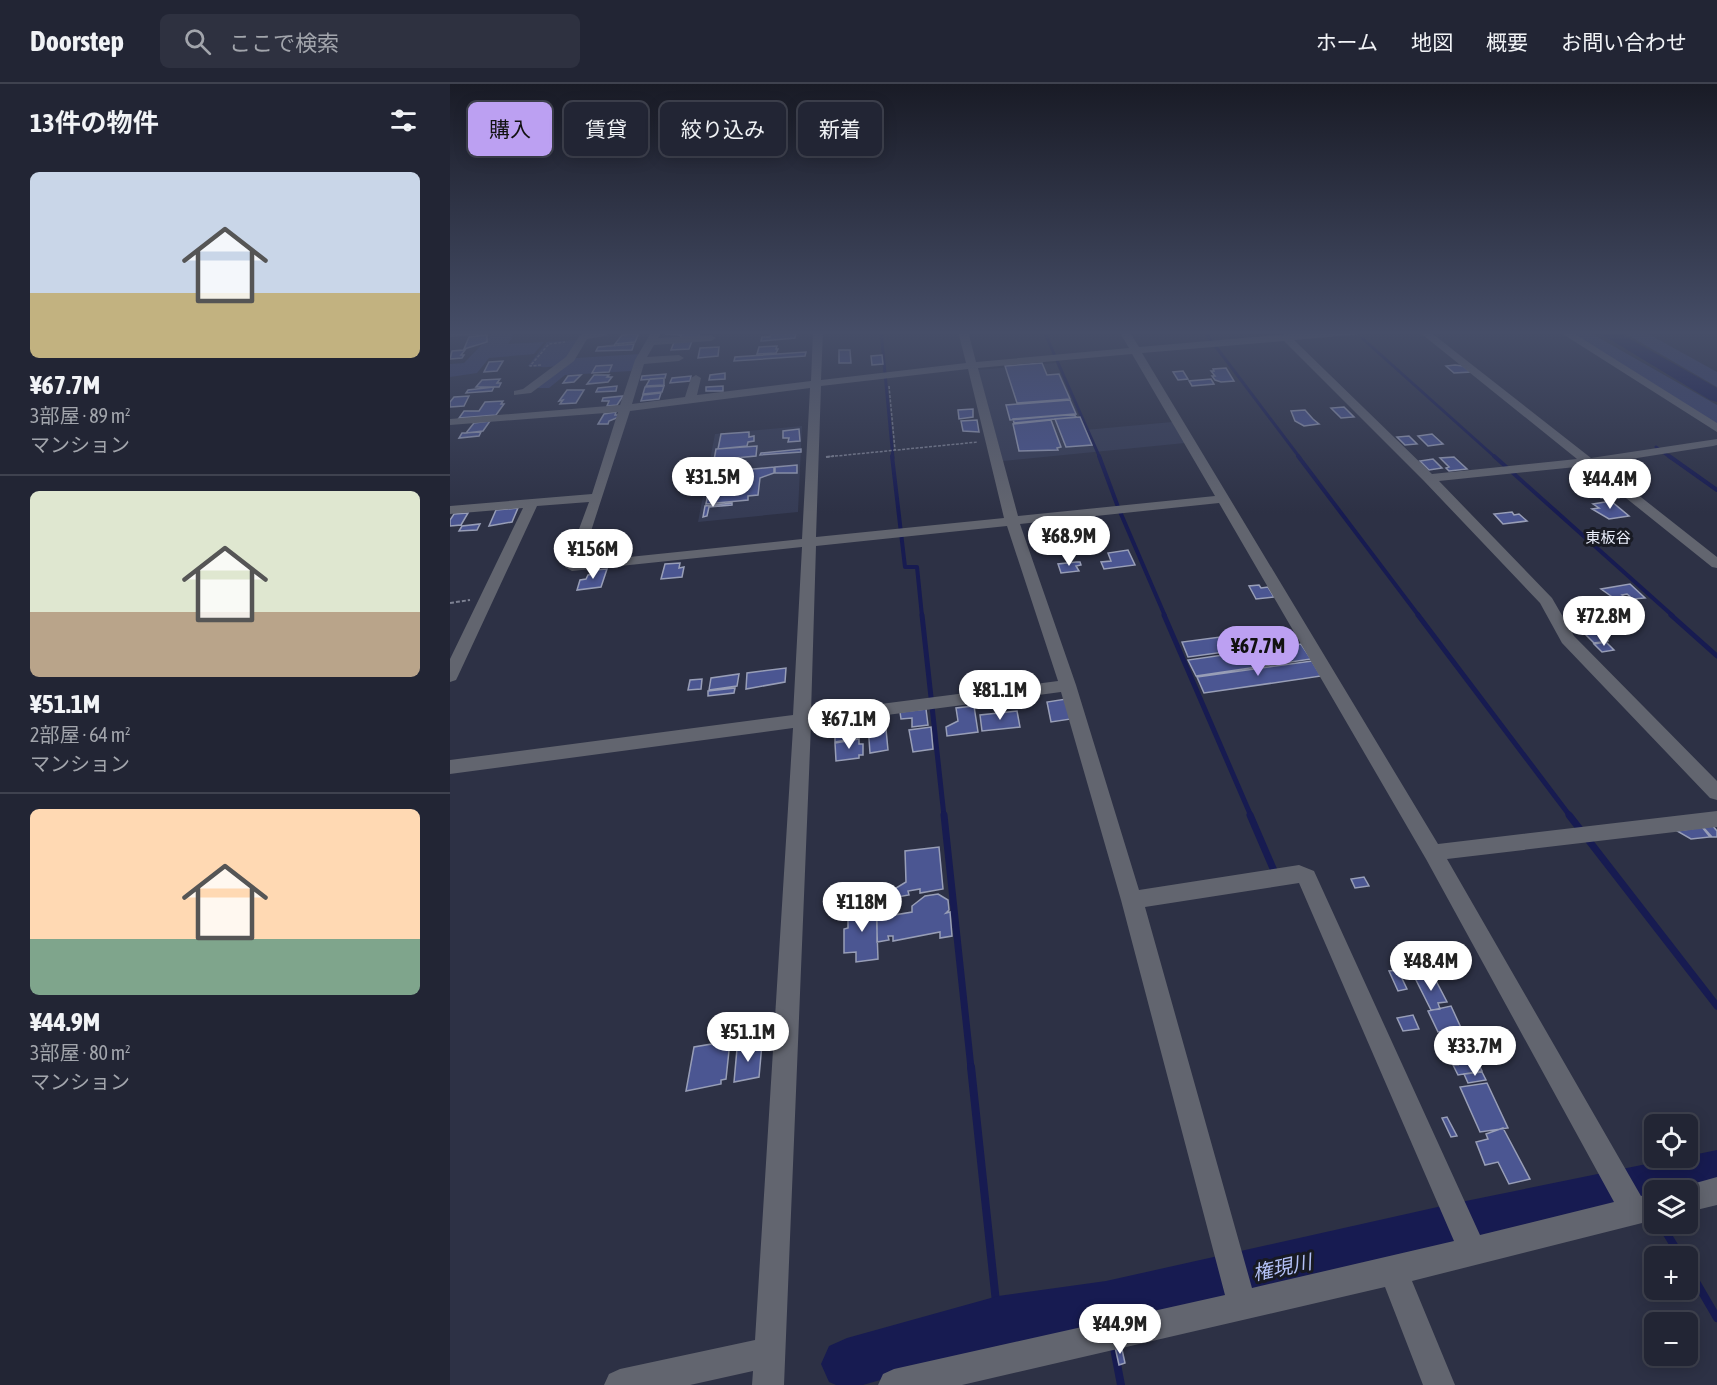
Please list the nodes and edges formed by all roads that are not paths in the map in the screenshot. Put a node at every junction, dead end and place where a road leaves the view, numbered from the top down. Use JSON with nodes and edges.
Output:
{"nodes":[{"id":1,"x":524,"y":392,"type":"edge"},
{"id":2,"x":630,"y":392,"type":"edge"},
{"id":3,"x":692,"y":392,"type":"edge"},
{"id":4,"x":755,"y":392,"type":"edge"},
{"id":5,"x":815,"y":392,"type":"edge"},
{"id":6,"x":978,"y":392,"type":"edge"},
{"id":7,"x":1159,"y":392,"type":"edge"},
{"id":8,"x":1343,"y":392,"type":"edge"},
{"id":9,"x":1499,"y":392,"type":"edge"},
{"id":10,"x":1659,"y":392,"type":"edge"},
{"id":11,"x":518,"y":393,"type":"dead end"},
{"id":12,"x":690,"y":400,"type":"junction"},
{"id":13,"x":624,"y":408,"type":"junction"},
{"id":14,"x":450,"y":422,"type":"edge"},
{"id":15,"x":1717,"y":428,"type":"edge"},
{"id":16,"x":1713,"y":442,"type":"dead end"},
{"id":17,"x":1588,"y":462,"type":"junction"},
{"id":18,"x":1429,"y":478,"type":"junction"},
{"id":19,"x":597,"y":496,"type":"junction"},
{"id":20,"x":1222,"y":499,"type":"junction"},
{"id":21,"x":532,"y":503,"type":"junction"},
{"id":22,"x":450,"y":510,"type":"edge"},
{"id":23,"x":1012,"y":521,"type":"junction"},
{"id":24,"x":810,"y":542,"type":"junction"},
{"id":25,"x":1717,"y":564,"type":"edge"},
{"id":26,"x":450,"y":676,"type":"edge"},
{"id":27,"x":1068,"y":685,"type":"junction"},
{"id":28,"x":802,"y":719,"type":"junction"},
{"id":29,"x":450,"y":767,"type":"edge"},
{"id":30,"x":1717,"y":793,"type":"edge"},
{"id":31,"x":1717,"y":819,"type":"edge"},
{"id":32,"x":1433,"y":853,"type":"junction"},
{"id":33,"x":1132,"y":900,"type":"junction"},
{"id":34,"x":1717,"y":1191,"type":"edge"},
{"id":35,"x":1698,"y":1196,"type":"edge"},
{"id":36,"x":1644,"y":1208,"type":"edge"},
{"id":37,"x":1472,"y":1249,"type":"junction"},
{"id":38,"x":1394,"y":1271,"type":"junction"},
{"id":39,"x":1242,"y":1304,"type":"junction"},
{"id":40,"x":770,"y":1352,"type":"junction"},
{"id":41,"x":620,"y":1385,"type":"edge"},
{"id":42,"x":768,"y":1385,"type":"edge"},
{"id":43,"x":894,"y":1385,"type":"edge"},
{"id":44,"x":1439,"y":1385,"type":"edge"}],
"edges":[{"from":1,"to":11,"type":"street"},
{"from":2,"to":13,"type":"street"},
{"from":3,"to":12,"type":"street"},
{"from":4,"to":12,"type":"street"},
{"from":5,"to":24,"type":"street"},
{"from":6,"to":23,"type":"street"},
{"from":7,"to":20,"type":"street"},
{"from":8,"to":18,"type":"street"},
{"from":9,"to":17,"type":"street"},
{"from":10,"to":15,"type":"street"},
{"from":12,"to":13,"type":"street"},
{"from":13,"to":14,"type":"street"},
{"from":13,"to":19,"type":"street"},
{"from":16,"to":17,"type":"street"},
{"from":17,"to":18,"type":"street"},
{"from":17,"to":25,"type":"street"},
{"from":18,"to":30,"type":"street"},
{"from":19,"to":21,"type":"street"},
{"from":19,"to":24,"type":"street"},
{"from":20,"to":23,"type":"street"},
{"from":20,"to":32,"type":"street"},
{"from":21,"to":22,"type":"street"},
{"from":21,"to":26,"type":"street"},
{"from":23,"to":24,"type":"street"},
{"from":23,"to":27,"type":"street"},
{"from":24,"to":28,"type":"street"},
{"from":27,"to":28,"type":"street"},
{"from":27,"to":33,"type":"street"},
{"from":28,"to":29,"type":"street"},
{"from":28,"to":40,"type":"street"},
{"from":31,"to":32,"type":"street"},
{"from":32,"to":36,"type":"street"},
{"from":33,"to":37,"type":"street"},
{"from":33,"to":39,"type":"street"},
{"from":34,"to":35,"type":"street"},
{"from":36,"to":37,"type":"street"},
{"from":37,"to":38,"type":"street"},
{"from":38,"to":39,"type":"street"},
{"from":38,"to":44,"type":"street"},
{"from":39,"to":43,"type":"street"},
{"from":40,"to":41,"type":"street"},
{"from":40,"to":42,"type":"street"}]}
